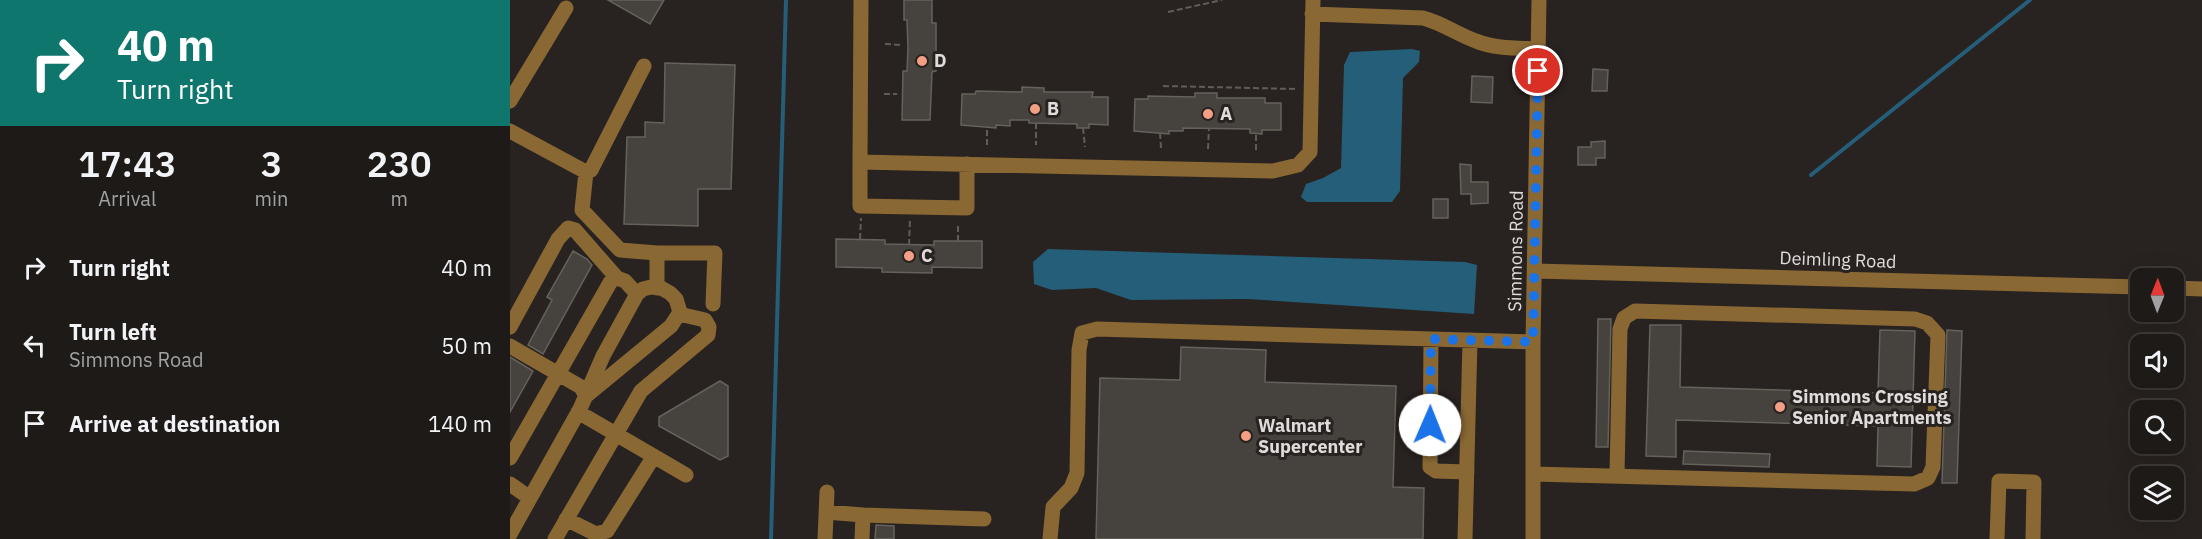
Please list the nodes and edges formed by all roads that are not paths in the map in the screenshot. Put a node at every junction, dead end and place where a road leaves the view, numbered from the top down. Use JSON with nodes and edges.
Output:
{"nodes":[{"id":1,"x":861,"y":0,"type":"edge"},
{"id":2,"x":1539,"y":0,"type":"edge"},
{"id":3,"x":1312,"y":7,"type":"edge"},
{"id":4,"x":566,"y":8,"type":"dead end"},
{"id":5,"x":1538,"y":49,"type":"junction"},
{"id":6,"x":644,"y":66,"type":"dead end"},
{"id":7,"x":510,"y":101,"type":"edge"},
{"id":8,"x":510,"y":131,"type":"edge"},
{"id":9,"x":860,"y":162,"type":"junction"},
{"id":10,"x":967,"y":164,"type":"junction"},
{"id":11,"x":586,"y":172,"type":"junction"},
{"id":12,"x":582,"y":210,"type":"junction"},
{"id":13,"x":568,"y":228,"type":"junction"},
{"id":14,"x":657,"y":253,"type":"junction"},
{"id":15,"x":1535,"y":271,"type":"junction"},
{"id":16,"x":617,"y":278,"type":"junction"},
{"id":17,"x":2130,"y":287,"type":"edge"},
{"id":18,"x":657,"y":288,"type":"junction"},
{"id":19,"x":2184,"y":288,"type":"edge"},
{"id":20,"x":2202,"y":289,"type":"edge"},
{"id":21,"x":638,"y":294,"type":"junction"},
{"id":22,"x":713,"y":304,"type":"dead end"},
{"id":23,"x":679,"y":314,"type":"junction"},
{"id":24,"x":510,"y":327,"type":"edge"},
{"id":25,"x":1431,"y":339,"type":"junction"},
{"id":26,"x":1470,"y":340,"type":"junction"},
{"id":27,"x":1533,"y":342,"type":"junction"},
{"id":28,"x":510,"y":346,"type":"edge"},
{"id":29,"x":558,"y":373,"type":"junction"},
{"id":30,"x":586,"y":396,"type":"junction"},
{"id":31,"x":578,"y":412,"type":"junction"},
{"id":32,"x":617,"y":435,"type":"junction"},
{"id":33,"x":654,"y":456,"type":"junction"},
{"id":34,"x":510,"y":458,"type":"edge"},
{"id":35,"x":1467,"y":471,"type":"junction"},
{"id":36,"x":1533,"y":474,"type":"junction"},
{"id":37,"x":686,"y":475,"type":"dead end"},
{"id":38,"x":1617,"y":475,"type":"junction"},
{"id":39,"x":510,"y":484,"type":"edge"},
{"id":40,"x":826,"y":492,"type":"dead end"},
{"id":41,"x":530,"y":498,"type":"junction"},
{"id":42,"x":826,"y":512,"type":"junction"},
{"id":43,"x":863,"y":515,"type":"junction"},
{"id":44,"x":566,"y":519,"type":"junction"},
{"id":45,"x":984,"y":519,"type":"dead end"},
{"id":46,"x":510,"y":534,"type":"edge"},
{"id":47,"x":555,"y":539,"type":"edge"},
{"id":48,"x":825,"y":539,"type":"edge"},
{"id":49,"x":862,"y":539,"type":"edge"},
{"id":50,"x":1050,"y":539,"type":"edge"},
{"id":51,"x":1465,"y":539,"type":"edge"},
{"id":52,"x":1533,"y":539,"type":"edge"},
{"id":53,"x":1997,"y":539,"type":"edge"},
{"id":54,"x":2033,"y":539,"type":"edge"}],
"edges":[{"from":1,"to":9,"type":"street"},
{"from":2,"to":5,"type":"street","name":"Simmons Road"},
{"from":3,"to":5,"type":"street"},
{"from":3,"to":10,"type":"street"},
{"from":4,"to":7,"type":"street"},
{"from":5,"to":15,"type":"street","name":"Simmons Road"},
{"from":6,"to":11,"type":"street"},
{"from":8,"to":11,"type":"street"},
{"from":9,"to":10,"type":"street"},
{"from":9,"to":10,"type":"street"},
{"from":11,"to":12,"type":"street"},
{"from":12,"to":13,"type":"street"},
{"from":12,"to":14,"type":"street"},
{"from":13,"to":16,"type":"street"},
{"from":13,"to":24,"type":"street"},
{"from":14,"to":18,"type":"street"},
{"from":14,"to":22,"type":"street"},
{"from":15,"to":17,"type":"street","name":"Deimling Road"},
{"from":15,"to":27,"type":"street","name":"Simmons Road"},
{"from":16,"to":21,"type":"street"},
{"from":16,"to":29,"type":"street"},
{"from":18,"to":21,"type":"street"},
{"from":18,"to":23,"type":"street"},
{"from":19,"to":20,"type":"street"},
{"from":21,"to":30,"type":"street"},
{"from":23,"to":30,"type":"street"},
{"from":23,"to":32,"type":"street"},
{"from":25,"to":26,"type":"street"},
{"from":25,"to":35,"type":"street"},
{"from":25,"to":50,"type":"street"},
{"from":26,"to":27,"type":"street"},
{"from":26,"to":35,"type":"street"},
{"from":27,"to":36,"type":"street","name":"Simmons Road"},
{"from":28,"to":29,"type":"street"},
{"from":29,"to":30,"type":"street"},
{"from":29,"to":34,"type":"street"},
{"from":30,"to":31,"type":"street"},
{"from":31,"to":32,"type":"street"},
{"from":31,"to":41,"type":"street"},
{"from":32,"to":33,"type":"street"},
{"from":32,"to":44,"type":"street"},
{"from":33,"to":37,"type":"street"},
{"from":33,"to":44,"type":"street"},
{"from":35,"to":51,"type":"street"},
{"from":36,"to":38,"type":"street"},
{"from":36,"to":52,"type":"street","name":"Simmons Road"},
{"from":38,"to":38,"type":"street"},
{"from":39,"to":41,"type":"street"},
{"from":40,"to":42,"type":"street"},
{"from":41,"to":46,"type":"street"},
{"from":42,"to":43,"type":"street"},
{"from":42,"to":48,"type":"street"},
{"from":43,"to":45,"type":"street"},
{"from":43,"to":49,"type":"street"},
{"from":44,"to":47,"type":"street"},
{"from":53,"to":54,"type":"street"}]}
